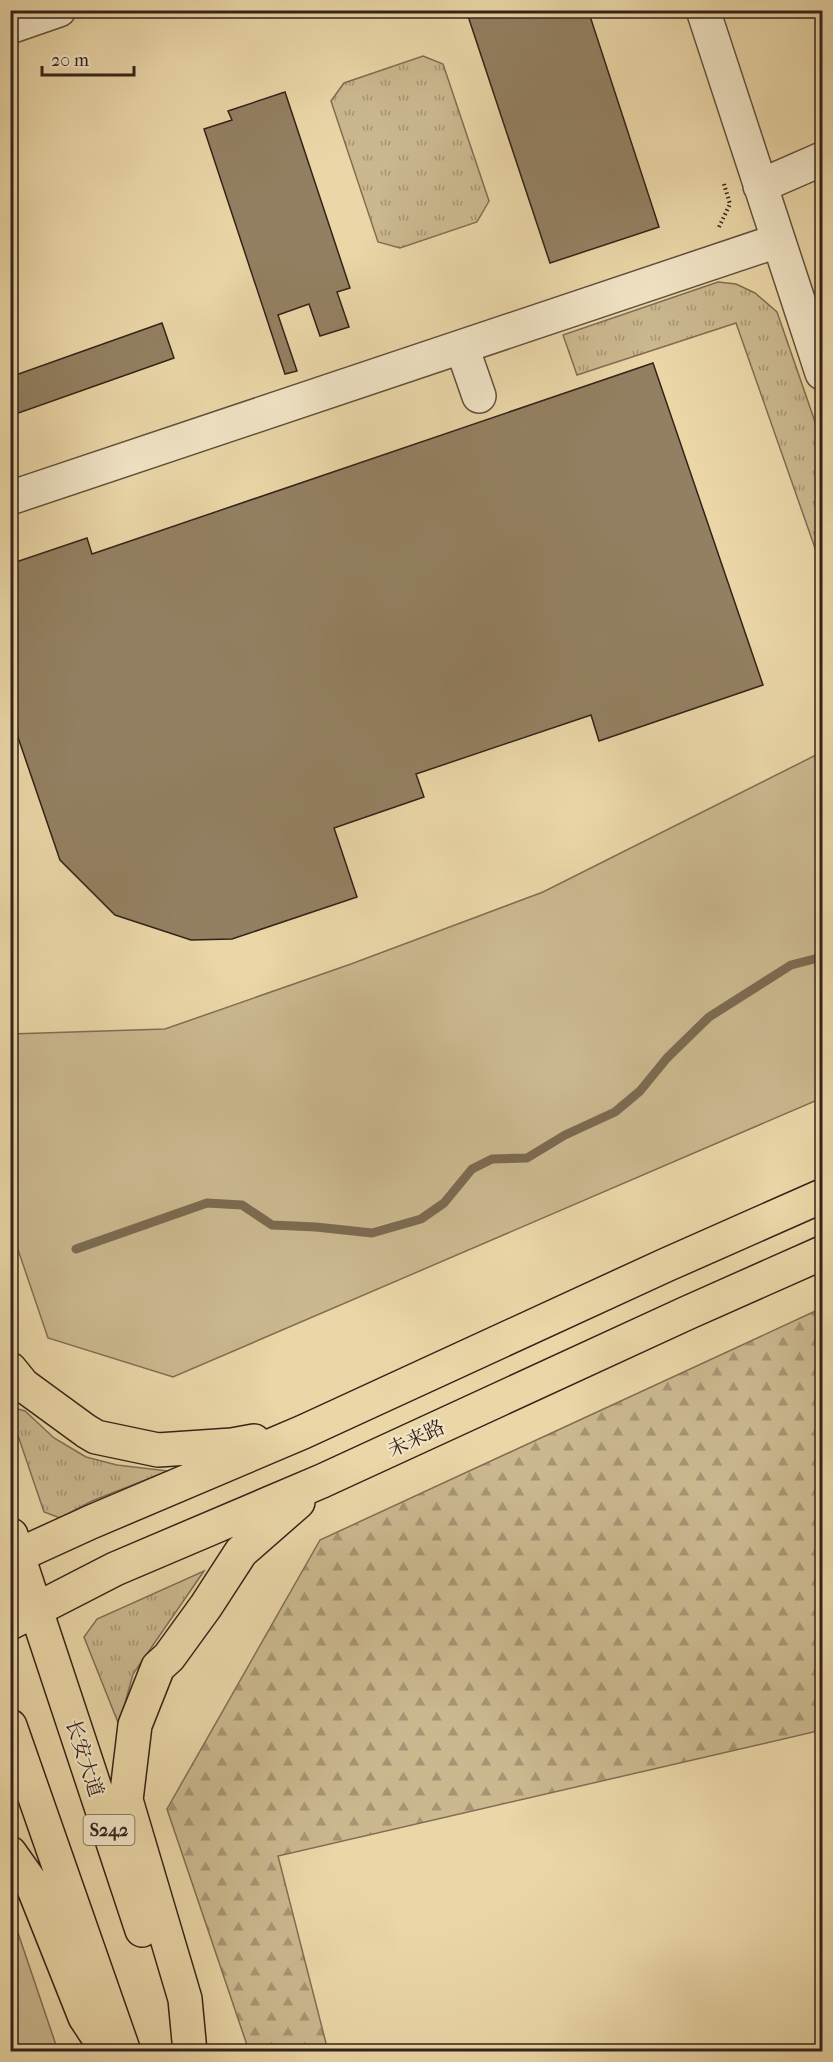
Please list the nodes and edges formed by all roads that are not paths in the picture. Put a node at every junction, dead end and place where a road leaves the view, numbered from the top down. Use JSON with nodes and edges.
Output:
{"nodes":[{"id":1,"x":59,"y":10,"type":"edge"},
{"id":2,"x":703,"y":10,"type":"edge"},
{"id":3,"x":10,"y":27,"type":"edge"},
{"id":4,"x":822,"y":159,"type":"edge"},
{"id":5,"x":760,"y":186,"type":"junction"},
{"id":6,"x":777,"y":241,"type":"junction"},
{"id":7,"x":462,"y":347,"type":"junction"},
{"id":8,"x":822,"y":373,"type":"edge"},
{"id":9,"x":479,"y":396,"type":"dead end"},
{"id":10,"x":10,"y":498,"type":"edge"},
{"id":11,"x":822,"y":1196,"type":"edge"},
{"id":12,"x":822,"y":1253,"type":"edge"},
{"id":13,"x":10,"y":1369,"type":"edge"},
{"id":14,"x":303,"y":1432,"type":"junction"},
{"id":15,"x":322,"y":1481,"type":"junction"},
{"id":16,"x":13,"y":1549,"type":"edge"},
{"id":17,"x":23,"y":1616,"type":"edge"},
{"id":18,"x":10,"y":1726,"type":"edge"},
{"id":19,"x":10,"y":1853,"type":"edge"},
{"id":20,"x":108,"y":2052,"type":"edge"},
{"id":21,"x":124,"y":2052,"type":"edge"},
{"id":22,"x":182,"y":2052,"type":"edge"},
{"id":23,"x":190,"y":2052,"type":"edge"}],
"edges":[{"from":1,"to":3,"type":"street"},
{"from":2,"to":5,"type":"street"},
{"from":4,"to":5,"type":"street"},
{"from":5,"to":6,"type":"street"},
{"from":6,"to":7,"type":"street"},
{"from":6,"to":8,"type":"street"},
{"from":7,"to":9,"type":"street"},
{"from":7,"to":10,"type":"street"},
{"from":11,"to":14,"type":"main road"},
{"from":12,"to":15,"type":"main road","name":"未来路"},
{"from":13,"to":14,"type":"main road"},
{"from":14,"to":16,"type":"main road"},
{"from":15,"to":17,"type":"main road","name":"未来路"},
{"from":15,"to":23,"type":"main road"},
{"from":16,"to":17,"type":"main road","name":"长安大道","number":"S242"},
{"from":17,"to":22,"type":"main road","name":"长安大道","number":"S242"},
{"from":18,"to":21,"type":"main road"},
{"from":19,"to":20,"type":"main road"}]}
